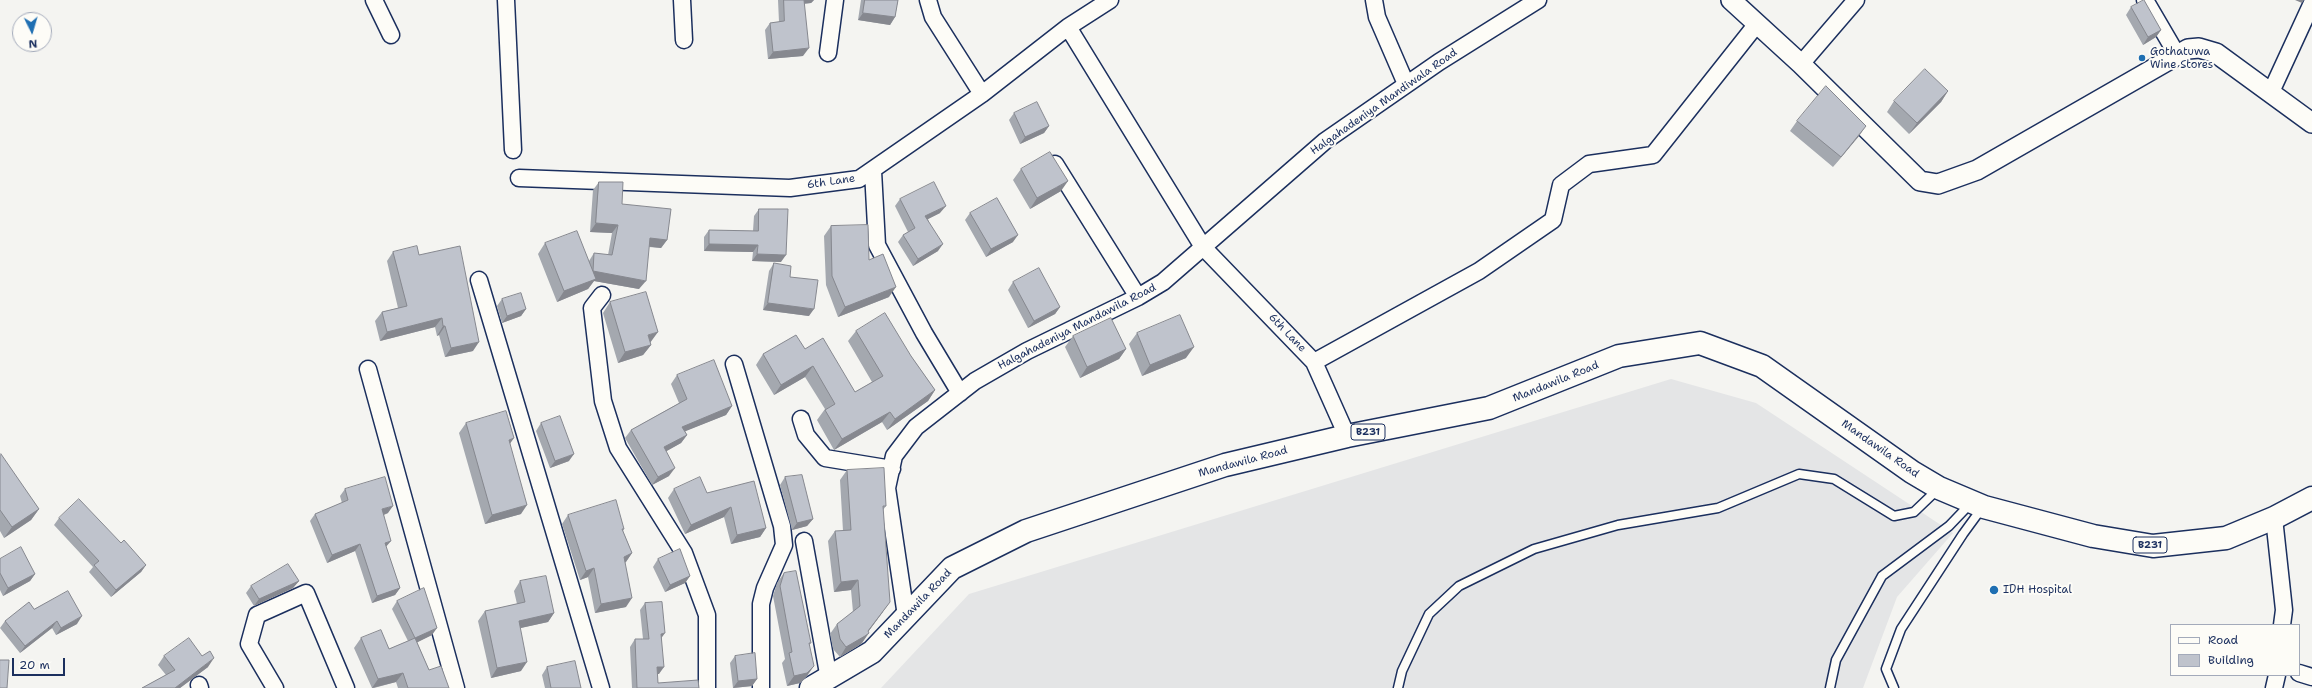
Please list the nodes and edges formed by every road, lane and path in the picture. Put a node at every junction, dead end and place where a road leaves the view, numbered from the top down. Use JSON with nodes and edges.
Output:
{"nodes":[{"id":1,"x":374,"y":0,"type":"edge"},
{"id":2,"x":506,"y":0,"type":"edge"},
{"id":3,"x":682,"y":0,"type":"edge"},
{"id":4,"x":835,"y":0,"type":"edge"},
{"id":5,"x":928,"y":0,"type":"edge"},
{"id":6,"x":1110,"y":0,"type":"edge"},
{"id":7,"x":1374,"y":0,"type":"edge"},
{"id":8,"x":1538,"y":0,"type":"edge"},
{"id":9,"x":1731,"y":0,"type":"edge"},
{"id":10,"x":1856,"y":0,"type":"edge"},
{"id":11,"x":2145,"y":0,"type":"edge"},
{"id":12,"x":2312,"y":3,"type":"edge"},
{"id":13,"x":1756,"y":24,"type":"junction"},
{"id":14,"x":1068,"y":27,"type":"junction"},
{"id":15,"x":391,"y":35,"type":"dead end"},
{"id":16,"x":684,"y":40,"type":"dead end"},
{"id":17,"x":828,"y":53,"type":"dead end"},
{"id":18,"x":2176,"y":53,"type":"junction"},
{"id":19,"x":1801,"y":64,"type":"junction"},
{"id":20,"x":1406,"y":84,"type":"junction"},
{"id":21,"x":2271,"y":92,"type":"junction"},
{"id":22,"x":982,"y":94,"type":"junction"},
{"id":23,"x":2312,"y":123,"type":"edge"},
{"id":24,"x":513,"y":150,"type":"dead end"},
{"id":25,"x":1049,"y":155,"type":"edge"},
{"id":26,"x":873,"y":171,"type":"junction"},
{"id":27,"x":519,"y":178,"type":"dead end"},
{"id":28,"x":1203,"y":247,"type":"junction"},
{"id":29,"x":478,"y":280,"type":"dead end"},
{"id":30,"x":602,"y":295,"type":"dead end"},
{"id":31,"x":1138,"y":297,"type":"junction"},
{"id":32,"x":1314,"y":362,"type":"junction"},
{"id":33,"x":734,"y":364,"type":"dead end"},
{"id":34,"x":368,"y":369,"type":"dead end"},
{"id":35,"x":960,"y":393,"type":"junction"},
{"id":36,"x":801,"y":419,"type":"dead end"},
{"id":37,"x":1347,"y":436,"type":"junction"},
{"id":38,"x":892,"y":469,"type":"junction"},
{"id":39,"x":1939,"y":488,"type":"junction"},
{"id":40,"x":2312,"y":498,"type":"edge"},
{"id":41,"x":1978,"y":504,"type":"junction"},
{"id":42,"x":2274,"y":518,"type":"junction"},
{"id":43,"x":804,"y":541,"type":"dead end"},
{"id":44,"x":906,"y":616,"type":"junction"},
{"id":45,"x":2282,"y":624,"type":"edge"},
{"id":46,"x":2300,"y":673,"type":"edge"},
{"id":47,"x":2276,"y":676,"type":"edge"},
{"id":48,"x":2312,"y":677,"type":"edge"},
{"id":49,"x":820,"y":684,"type":"edge"},
{"id":50,"x":275,"y":688,"type":"edge"},
{"id":51,"x":346,"y":688,"type":"edge"},
{"id":52,"x":456,"y":688,"type":"edge"},
{"id":53,"x":601,"y":688,"type":"edge"},
{"id":54,"x":707,"y":688,"type":"edge"},
{"id":55,"x":760,"y":688,"type":"edge"},
{"id":56,"x":1398,"y":688,"type":"edge"},
{"id":57,"x":1830,"y":688,"type":"edge"},
{"id":58,"x":1894,"y":688,"type":"edge"},
{"id":59,"x":2274,"y":688,"type":"edge"}],
"edges":[{"from":1,"to":15,"type":"street"},
{"from":2,"to":24,"type":"street"},
{"from":3,"to":16,"type":"street"},
{"from":4,"to":17,"type":"street"},
{"from":5,"to":22,"type":"street"},
{"from":6,"to":14,"type":"street","name":"6th Lane"},
{"from":7,"to":20,"type":"street"},
{"from":8,"to":20,"type":"street","name":"Halgahadeniya Mandiwala Road"},
{"from":9,"to":13,"type":"street"},
{"from":10,"to":19,"type":"street"},
{"from":11,"to":18,"type":"street"},
{"from":12,"to":21,"type":"street"},
{"from":13,"to":19,"type":"street"},
{"from":13,"to":32,"type":"street"},
{"from":14,"to":22,"type":"street","name":"6th Lane"},
{"from":14,"to":28,"type":"street","name":"6th Lane"},
{"from":18,"to":19,"type":"street"},
{"from":18,"to":21,"type":"street"},
{"from":20,"to":28,"type":"street","name":"Halgahadeniya Mandiwala Road"},
{"from":21,"to":23,"type":"street"},
{"from":22,"to":26,"type":"street","name":"6th Lane"},
{"from":25,"to":31,"type":"street"},
{"from":26,"to":27,"type":"street","name":"6th Lane"},
{"from":26,"to":35,"type":"street"},
{"from":28,"to":31,"type":"street","name":"Halgahadeniya Mandawila Road"},
{"from":28,"to":32,"type":"street","name":"6th Lane"},
{"from":29,"to":53,"type":"street"},
{"from":30,"to":54,"type":"street"},
{"from":31,"to":35,"type":"street","name":"Halgahadeniya Mandawila Road"},
{"from":32,"to":37,"type":"street","name":"6th Lane"},
{"from":33,"to":55,"type":"street"},
{"from":34,"to":52,"type":"street"},
{"from":35,"to":38,"type":"street","name":"Halgahadeniya Mandawila Road"},
{"from":36,"to":38,"type":"street"},
{"from":37,"to":39,"type":"main road","name":"Mandawila Road","number":"B231"},
{"from":37,"to":44,"type":"main road","name":"Mandawila Road","number":"B231"},
{"from":38,"to":44,"type":"street","name":"Halgahadeniya Mandawila Road"},
{"from":39,"to":41,"type":"main road","name":"Mandawila Road","number":"B231"},
{"from":39,"to":56,"type":"lane"},
{"from":40,"to":42,"type":"main road","name":"Mandawila Road","number":"B231"},
{"from":41,"to":42,"type":"main road","name":"Mandawila Road","number":"B231"},
{"from":41,"to":57,"type":"lane"},
{"from":41,"to":58,"type":"lane"},
{"from":42,"to":45,"type":"street"},
{"from":43,"to":49,"type":"street"},
{"from":44,"to":49,"type":"main road","name":"Mandawila Road","number":"B231"},
{"from":46,"to":48,"type":"street"},
{"from":47,"to":59,"type":"street"},
{"from":50,"to":51,"type":"street"}]}
